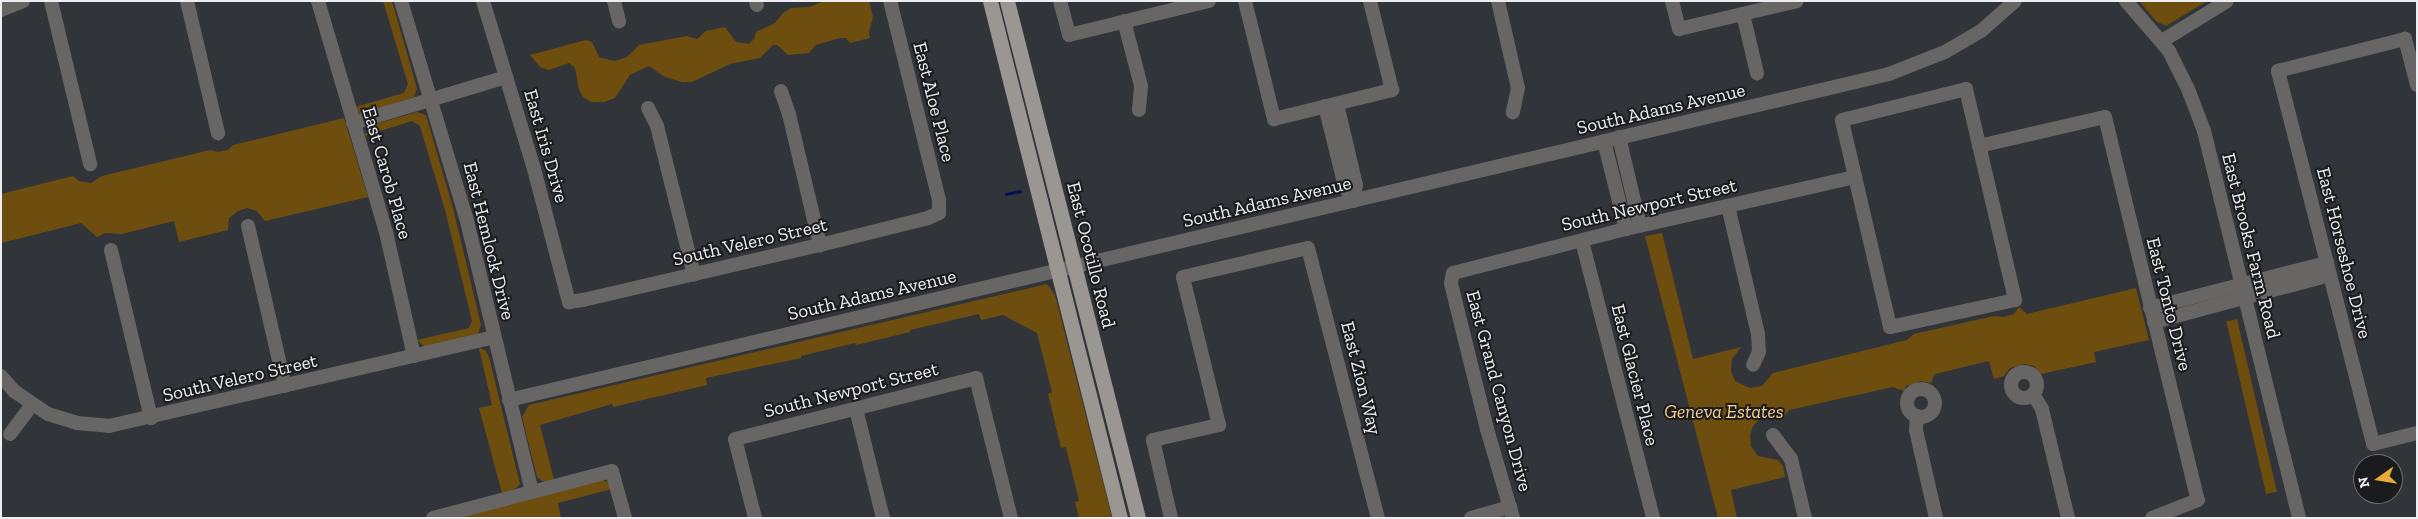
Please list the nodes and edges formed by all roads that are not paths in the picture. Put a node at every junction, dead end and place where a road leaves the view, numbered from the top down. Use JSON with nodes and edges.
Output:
{"nodes":[{"id":1,"x":23,"y":1,"type":"edge"},
{"id":2,"x":52,"y":1,"type":"edge"},
{"id":3,"x":187,"y":1,"type":"edge"},
{"id":4,"x":318,"y":1,"type":"edge"},
{"id":5,"x":401,"y":1,"type":"edge"},
{"id":6,"x":483,"y":1,"type":"edge"},
{"id":7,"x":614,"y":1,"type":"edge"},
{"id":8,"x":890,"y":1,"type":"edge"},
{"id":9,"x":990,"y":1,"type":"edge"},
{"id":10,"x":1007,"y":1,"type":"edge"},
{"id":11,"x":1060,"y":1,"type":"edge"},
{"id":12,"x":1209,"y":1,"type":"edge"},
{"id":13,"x":1245,"y":1,"type":"edge"},
{"id":14,"x":1370,"y":1,"type":"edge"},
{"id":15,"x":1498,"y":1,"type":"edge"},
{"id":16,"x":1672,"y":1,"type":"edge"},
{"id":17,"x":1797,"y":1,"type":"edge"},
{"id":18,"x":2015,"y":1,"type":"edge"},
{"id":19,"x":2126,"y":1,"type":"edge"},
{"id":20,"x":2227,"y":1,"type":"edge"},
{"id":21,"x":1,"y":10,"type":"edge"},
{"id":22,"x":1743,"y":14,"type":"junction"},
{"id":23,"x":619,"y":21,"type":"dead end"},
{"id":24,"x":1124,"y":21,"type":"junction"},
{"id":25,"x":2162,"y":41,"type":"junction"},
{"id":26,"x":1757,"y":74,"type":"dead end"},
{"id":27,"x":506,"y":77,"type":"junction"},
{"id":28,"x":2417,"y":85,"type":"edge"},
{"id":29,"x":781,"y":91,"type":"dead end"},
{"id":30,"x":431,"y":99,"type":"junction"},
{"id":31,"x":1331,"y":105,"type":"junction"},
{"id":32,"x":648,"y":108,"type":"dead end"},
{"id":33,"x":1139,"y":110,"type":"dead end"},
{"id":34,"x":1513,"y":112,"type":"dead end"},
{"id":35,"x":353,"y":123,"type":"junction"},
{"id":36,"x":218,"y":133,"type":"dead end"},
{"id":37,"x":1619,"y":137,"type":"junction"},
{"id":38,"x":1604,"y":141,"type":"junction"},
{"id":39,"x":1979,"y":146,"type":"junction"},
{"id":40,"x":90,"y":164,"type":"dead end"},
{"id":41,"x":1855,"y":177,"type":"junction"},
{"id":42,"x":1353,"y":201,"type":"junction"},
{"id":43,"x":1728,"y":206,"type":"junction"},
{"id":44,"x":939,"y":213,"type":"joint"},
{"id":45,"x":248,"y":226,"type":"dead end"},
{"id":46,"x":1640,"y":226,"type":"junction"},
{"id":47,"x":1626,"y":229,"type":"junction"},
{"id":48,"x":1582,"y":240,"type":"junction"},
{"id":49,"x":820,"y":245,"type":"junction"},
{"id":50,"x":111,"y":250,"type":"dead end"},
{"id":51,"x":1073,"y":267,"type":"junction"},
{"id":52,"x":2328,"y":269,"type":"junction"},
{"id":53,"x":1057,"y":271,"type":"junction"},
{"id":54,"x":1453,"y":273,"type":"joint"},
{"id":55,"x":694,"y":274,"type":"junction"},
{"id":56,"x":2242,"y":291,"type":"junction"},
{"id":57,"x":569,"y":302,"type":"joint"},
{"id":58,"x":2150,"y":308,"type":"junction"},
{"id":59,"x":2154,"y":322,"type":"junction"},
{"id":60,"x":493,"y":337,"type":"junction"},
{"id":61,"x":414,"y":356,"type":"junction"},
{"id":62,"x":1753,"y":365,"type":"dead end"},
{"id":63,"x":1,"y":376,"type":"edge"},
{"id":64,"x":285,"y":386,"type":"junction"},
{"id":65,"x":2033,"y":394,"type":"dead end"},
{"id":66,"x":509,"y":400,"type":"junction"},
{"id":67,"x":32,"y":405,"type":"junction"},
{"id":68,"x":856,"y":409,"type":"junction"},
{"id":69,"x":1917,"y":416,"type":"dead end"},
{"id":70,"x":151,"y":418,"type":"junction"},
{"id":71,"x":2417,"y":433,"type":"edge"},
{"id":72,"x":10,"y":434,"type":"dead end"},
{"id":73,"x":1773,"y":435,"type":"dead end"},
{"id":74,"x":532,"y":492,"type":"junction"},
{"id":75,"x":1511,"y":512,"type":"edge"},
{"id":76,"x":433,"y":518,"type":"edge"},
{"id":77,"x":625,"y":518,"type":"edge"},
{"id":78,"x":755,"y":518,"type":"edge"},
{"id":79,"x":883,"y":518,"type":"edge"},
{"id":80,"x":1011,"y":518,"type":"edge"},
{"id":81,"x":1120,"y":518,"type":"edge"},
{"id":82,"x":1138,"y":518,"type":"edge"},
{"id":83,"x":1172,"y":518,"type":"edge"},
{"id":84,"x":1378,"y":518,"type":"edge"},
{"id":85,"x":1471,"y":518,"type":"edge"},
{"id":86,"x":1653,"y":518,"type":"edge"},
{"id":87,"x":1805,"y":518,"type":"edge"},
{"id":88,"x":1936,"y":518,"type":"edge"},
{"id":89,"x":2068,"y":518,"type":"edge"},
{"id":90,"x":2152,"y":518,"type":"edge"},
{"id":91,"x":2299,"y":518,"type":"edge"}],
"edges":[{"from":1,"to":21,"type":"street"},
{"from":2,"to":40,"type":"street"},
{"from":3,"to":36,"type":"street"},
{"from":4,"to":35,"type":"street","name":"East Carob Place"},
{"from":5,"to":30,"type":"street","name":"East Hemlock Drive"},
{"from":6,"to":27,"type":"street","name":"East Iris Drive"},
{"from":7,"to":23,"type":"street"},
{"from":8,"to":44,"type":"street","name":"East Aloe Place"},
{"from":9,"to":53,"type":"main road","name":"East Ocotillo Road"},
{"from":10,"to":51,"type":"main road","name":"East Ocotillo Road"},
{"from":11,"to":24,"type":"street"},
{"from":12,"to":24,"type":"street"},
{"from":13,"to":31,"type":"street"},
{"from":14,"to":31,"type":"street"},
{"from":15,"to":34,"type":"street"},
{"from":16,"to":22,"type":"street"},
{"from":17,"to":22,"type":"street"},
{"from":18,"to":37,"type":"street","name":"South Adams Avenue"},
{"from":19,"to":25,"type":"street","name":"East Brooks Farm Road"},
{"from":20,"to":25,"type":"street"},
{"from":22,"to":26,"type":"street"},
{"from":24,"to":33,"type":"street"},
{"from":25,"to":56,"type":"street","name":"East Brooks Farm Road"},
{"from":27,"to":30,"type":"street"},
{"from":27,"to":57,"type":"street","name":"East Iris Drive"},
{"from":28,"to":52,"type":"street","name":"East Horseshoe Drive"},
{"from":29,"to":49,"type":"street"},
{"from":30,"to":35,"type":"street"},
{"from":30,"to":60,"type":"street","name":"East Hemlock Drive"},
{"from":31,"to":42,"type":"street"},
{"from":32,"to":55,"type":"street"},
{"from":35,"to":61,"type":"street","name":"East Carob Place"},
{"from":37,"to":38,"type":"street","name":"South Adams Avenue"},
{"from":37,"to":46,"type":"street"},
{"from":38,"to":42,"type":"street","name":"South Adams Avenue"},
{"from":38,"to":47,"type":"street"},
{"from":39,"to":41,"type":"street"},
{"from":39,"to":41,"type":"street"},
{"from":39,"to":58,"type":"street","name":"East Tonto Drive"},
{"from":41,"to":43,"type":"street","name":"South Newport Street"},
{"from":42,"to":51,"type":"street","name":"South Adams Avenue"},
{"from":43,"to":46,"type":"street","name":"South Newport Street"},
{"from":43,"to":62,"type":"street"},
{"from":44,"to":49,"type":"street","name":"South Velero Street"},
{"from":45,"to":64,"type":"street"},
{"from":46,"to":47,"type":"street","name":"South Newport Street"},
{"from":47,"to":48,"type":"street","name":"South Newport Street"},
{"from":48,"to":54,"type":"street","name":"South Newport Street"},
{"from":48,"to":86,"type":"street","name":"East Glacier Place"},
{"from":49,"to":55,"type":"street","name":"South Velero Street"},
{"from":50,"to":70,"type":"street"},
{"from":51,"to":53,"type":"street","name":"South Adams Avenue"},
{"from":51,"to":82,"type":"main road","name":"East Ocotillo Road"},
{"from":52,"to":56,"type":"street"},
{"from":52,"to":71,"type":"street","name":"East Horseshoe Drive"},
{"from":53,"to":66,"type":"street","name":"South Adams Avenue"},
{"from":53,"to":81,"type":"main road","name":"East Ocotillo Road"},
{"from":54,"to":75,"type":"street","name":"East Grand Canyon Drive"},
{"from":55,"to":57,"type":"street","name":"South Velero Street"},
{"from":56,"to":58,"type":"street"},
{"from":56,"to":59,"type":"street"},
{"from":56,"to":91,"type":"street","name":"East Brooks Farm Road"},
{"from":58,"to":59,"type":"street","name":"East Tonto Drive"},
{"from":59,"to":90,"type":"street","name":"East Tonto Drive"},
{"from":60,"to":61,"type":"street","name":"South Velero Street"},
{"from":60,"to":66,"type":"street","name":"East Hemlock Drive"},
{"from":61,"to":64,"type":"street","name":"South Velero Street"},
{"from":63,"to":67,"type":"street","name":"South Velero Street"},
{"from":64,"to":70,"type":"street","name":"South Velero Street"},
{"from":65,"to":89,"type":"street"},
{"from":66,"to":74,"type":"street","name":"East Hemlock Drive"},
{"from":67,"to":70,"type":"street","name":"South Velero Street"},
{"from":67,"to":72,"type":"street"},
{"from":68,"to":78,"type":"street","name":"South Newport Street"},
{"from":68,"to":79,"type":"street"},
{"from":68,"to":80,"type":"street","name":"South Newport Street"},
{"from":69,"to":88,"type":"street"},
{"from":73,"to":87,"type":"street"},
{"from":74,"to":76,"type":"street"},
{"from":74,"to":77,"type":"street"},
{"from":75,"to":85,"type":"street"},
{"from":83,"to":84,"type":"street","name":"East Zion Way"}]}
